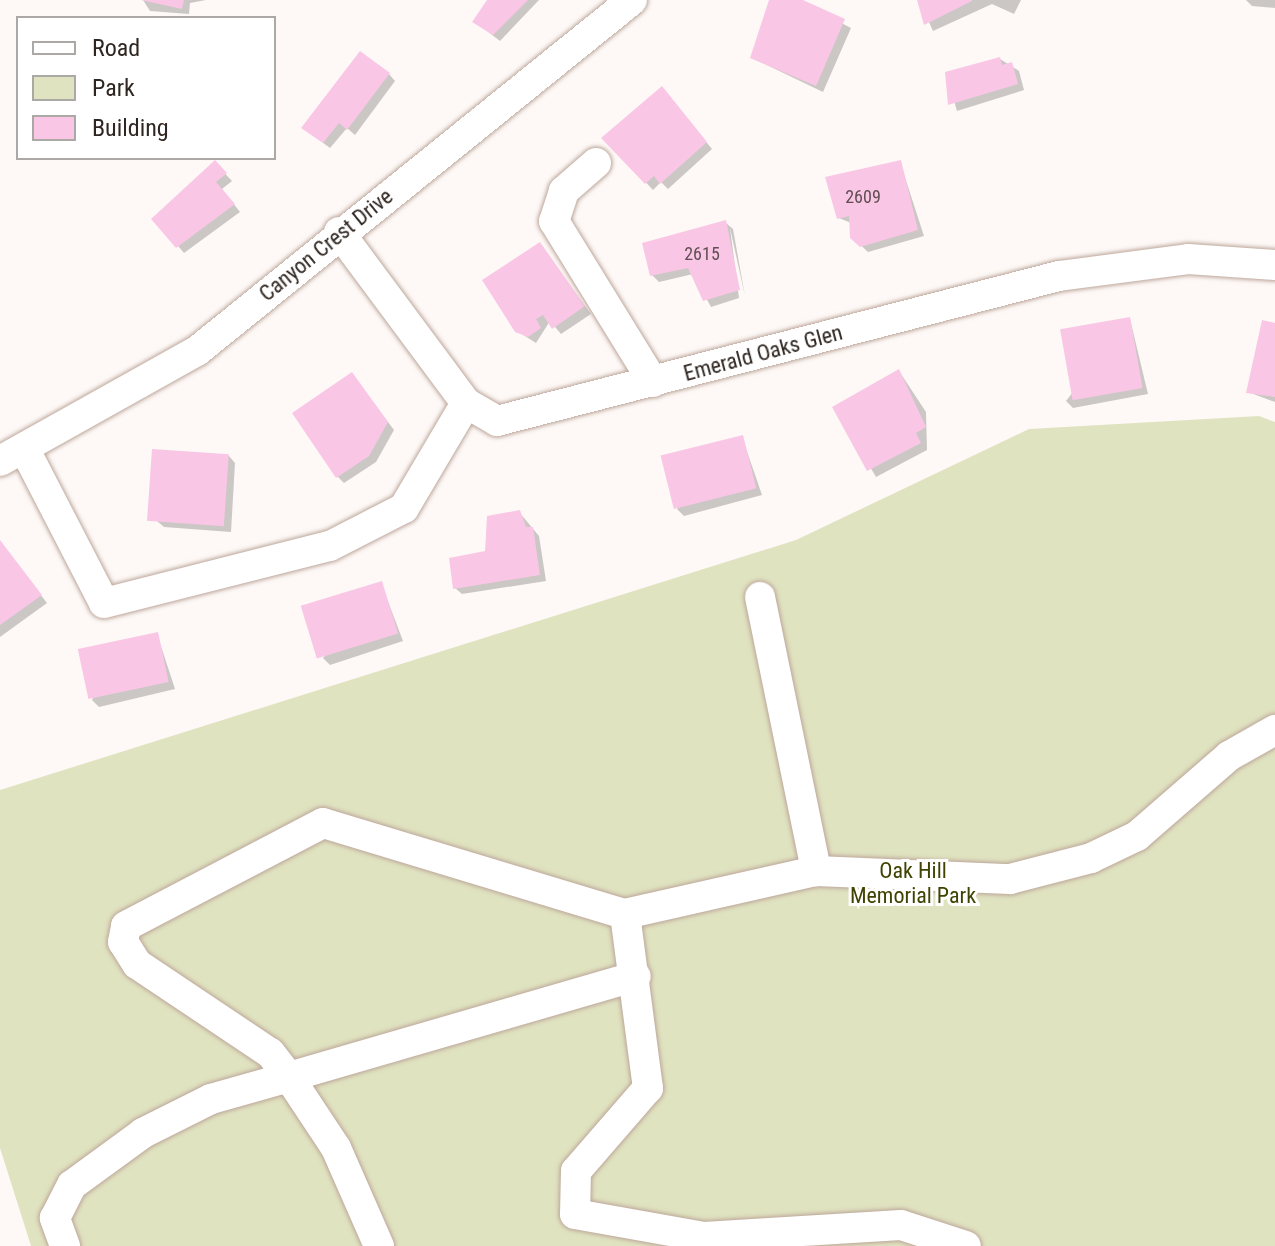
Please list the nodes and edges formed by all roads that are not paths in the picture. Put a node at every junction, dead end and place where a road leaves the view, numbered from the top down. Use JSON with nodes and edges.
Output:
{"nodes":[{"id":1,"x":632,"y":0,"type":"edge"},
{"id":2,"x":596,"y":163,"type":"dead end"},
{"id":3,"x":339,"y":232,"type":"junction"},
{"id":4,"x":1275,"y":265,"type":"edge"},
{"id":5,"x":653,"y":382,"type":"junction"},
{"id":6,"x":466,"y":403,"type":"junction"},
{"id":7,"x":12,"y":454,"type":"edge"},
{"id":8,"x":760,"y":597,"type":"dead end"},
{"id":9,"x":1275,"y":730,"type":"edge"},
{"id":10,"x":816,"y":871,"type":"junction"},
{"id":11,"x":625,"y":914,"type":"junction"},
{"id":12,"x":636,"y":976,"type":"junction"},
{"id":13,"x":289,"y":1077,"type":"junction"},
{"id":14,"x":65,"y":1246,"type":"edge"},
{"id":15,"x":379,"y":1246,"type":"edge"},
{"id":16,"x":966,"y":1246,"type":"edge"}],
"edges":[{"from":1,"to":3,"type":"street","name":"Canyon Crest Drive"},
{"from":2,"to":5,"type":"street"},
{"from":3,"to":6,"type":"street","name":"Emerald Oaks Glen"},
{"from":3,"to":7,"type":"street","name":"Canyon Crest Drive"},
{"from":4,"to":5,"type":"street","name":"Emerald Oaks Glen"},
{"from":5,"to":6,"type":"street","name":"Emerald Oaks Glen"},
{"from":6,"to":7,"type":"street"},
{"from":8,"to":10,"type":"street"},
{"from":9,"to":10,"type":"street"},
{"from":10,"to":11,"type":"street"},
{"from":11,"to":12,"type":"street"},
{"from":11,"to":13,"type":"street"},
{"from":12,"to":13,"type":"street"},
{"from":12,"to":16,"type":"street"},
{"from":13,"to":14,"type":"street"},
{"from":13,"to":15,"type":"street"}]}
